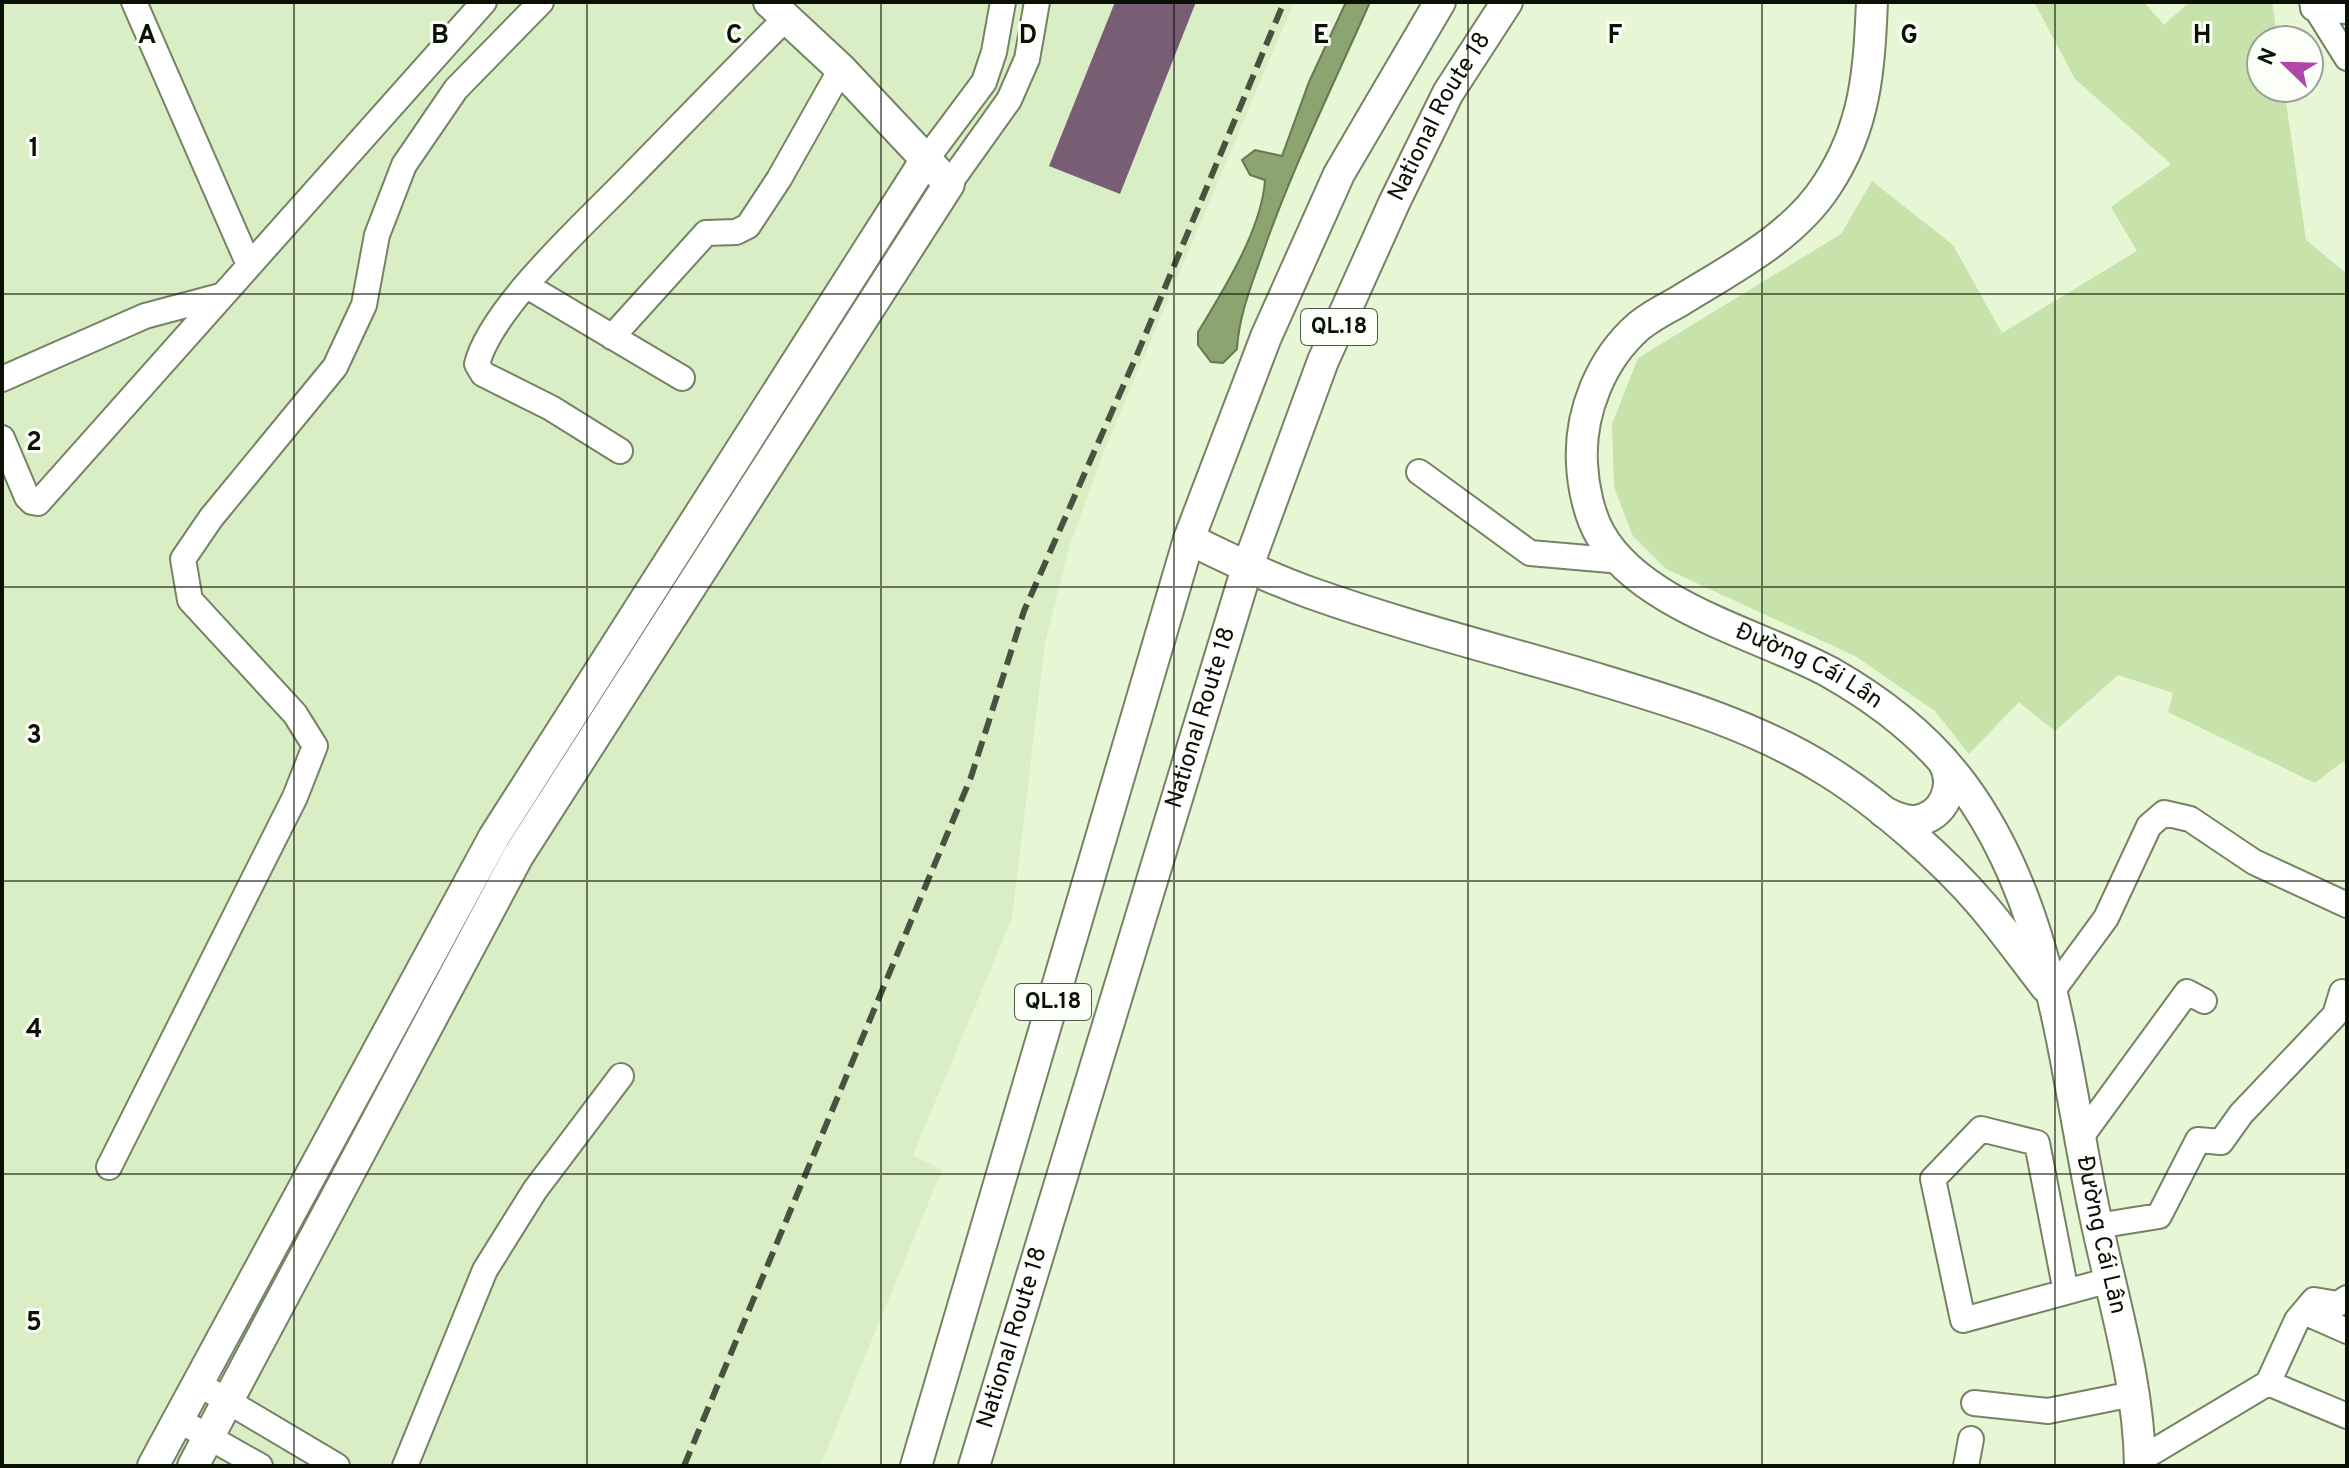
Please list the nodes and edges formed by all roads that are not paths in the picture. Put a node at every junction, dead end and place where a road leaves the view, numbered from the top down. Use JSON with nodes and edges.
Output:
{"nodes":[{"id":1,"x":134,"y":2,"type":"edge"},
{"id":2,"x":484,"y":2,"type":"edge"},
{"id":3,"x":541,"y":2,"type":"edge"},
{"id":4,"x":1003,"y":2,"type":"edge"},
{"id":5,"x":1037,"y":2,"type":"edge"},
{"id":6,"x":1440,"y":2,"type":"edge"},
{"id":7,"x":1507,"y":2,"type":"edge"},
{"id":8,"x":1872,"y":2,"type":"edge"},
{"id":9,"x":2312,"y":5,"type":"edge"},
{"id":10,"x":777,"y":10,"type":"edge"},
{"id":11,"x":2347,"y":11,"type":"edge"},
{"id":12,"x":2347,"y":58,"type":"edge"},
{"id":13,"x":841,"y":69,"type":"junction"},
{"id":14,"x":925,"y":161,"type":"junction"},
{"id":15,"x":949,"y":184,"type":"junction"},
{"id":16,"x":249,"y":265,"type":"junction"},
{"id":17,"x":527,"y":286,"type":"junction"},
{"id":18,"x":220,"y":296,"type":"junction"},
{"id":19,"x":612,"y":337,"type":"junction"},
{"id":20,"x":682,"y":378,"type":"dead end"},
{"id":21,"x":2,"y":379,"type":"edge"},
{"id":22,"x":2,"y":438,"type":"edge"},
{"id":23,"x":620,"y":451,"type":"dead end"},
{"id":24,"x":1419,"y":472,"type":"dead end"},
{"id":25,"x":1189,"y":539,"type":"junction"},
{"id":26,"x":1622,"y":561,"type":"junction"},
{"id":27,"x":1247,"y":568,"type":"junction"},
{"id":28,"x":1937,"y":753,"type":"junction"},
{"id":29,"x":1879,"y":810,"type":"junction"},
{"id":30,"x":2347,"y":905,"type":"edge"},
{"id":31,"x":2342,"y":992,"type":"dead end"},
{"id":32,"x":2051,"y":993,"type":"junction"},
{"id":33,"x":2204,"y":1001,"type":"dead end"},
{"id":34,"x":621,"y":1076,"type":"dead end"},
{"id":35,"x":2081,"y":1137,"type":"junction"},
{"id":36,"x":109,"y":1167,"type":"dead end"},
{"id":37,"x":2097,"y":1226,"type":"junction"},
{"id":38,"x":2110,"y":1280,"type":"junction"},
{"id":39,"x":2066,"y":1292,"type":"junction"},
{"id":40,"x":2347,"y":1298,"type":"edge"},
{"id":41,"x":2304,"y":1312,"type":"junction"},
{"id":42,"x":2347,"y":1331,"type":"edge"},
{"id":43,"x":197,"y":1383,"type":"junction"},
{"id":44,"x":2268,"y":1383,"type":"junction"},
{"id":45,"x":2133,"y":1394,"type":"junction"},
{"id":46,"x":227,"y":1402,"type":"junction"},
{"id":47,"x":1974,"y":1403,"type":"dead end"},
{"id":48,"x":2347,"y":1416,"type":"edge"},
{"id":49,"x":177,"y":1419,"type":"junction"},
{"id":50,"x":208,"y":1437,"type":"junction"},
{"id":51,"x":1971,"y":1439,"type":"dead end"},
{"id":52,"x":2140,"y":1463,"type":"edge"},
{"id":53,"x":409,"y":1465,"type":"edge"},
{"id":54,"x":153,"y":1466,"type":"edge"},
{"id":55,"x":193,"y":1466,"type":"edge"},
{"id":56,"x":260,"y":1466,"type":"edge"},
{"id":57,"x":337,"y":1466,"type":"edge"},
{"id":58,"x":916,"y":1466,"type":"edge"},
{"id":59,"x":974,"y":1466,"type":"edge"},
{"id":60,"x":1966,"y":1466,"type":"edge"}],
"edges":[{"from":1,"to":16,"type":"street"},
{"from":2,"to":16,"type":"street"},
{"from":3,"to":36,"type":"street"},
{"from":4,"to":14,"type":"street"},
{"from":5,"to":15,"type":"street"},
{"from":6,"to":25,"type":"main road","number":"QL.18"},
{"from":7,"to":27,"type":"main road","name":"National Route 18","number":"QL.18"},
{"from":8,"to":26,"type":"main road","name":"Đường Cái Lân"},
{"from":9,"to":11,"type":"street"},
{"from":9,"to":12,"type":"street"},
{"from":10,"to":13,"type":"main road"},
{"from":10,"to":17,"type":"street"},
{"from":13,"to":14,"type":"main road"},
{"from":13,"to":19,"type":"street"},
{"from":14,"to":15,"type":"main road"},
{"from":14,"to":43,"type":"main road"},
{"from":15,"to":46,"type":"main road"},
{"from":16,"to":18,"type":"street"},
{"from":17,"to":19,"type":"street"},
{"from":17,"to":23,"type":"street"},
{"from":18,"to":21,"type":"street"},
{"from":18,"to":22,"type":"street"},
{"from":19,"to":20,"type":"street"},
{"from":24,"to":26,"type":"street"},
{"from":25,"to":27,"type":"main road"},
{"from":25,"to":58,"type":"main road","number":"QL.18"},
{"from":26,"to":28,"type":"main road","name":"Đường Cái Lân"},
{"from":27,"to":29,"type":"main road"},
{"from":27,"to":59,"type":"main road","name":"National Route 18","number":"QL.18"},
{"from":28,"to":29,"type":"main road"},
{"from":28,"to":32,"type":"main road","name":"Đường Cái Lân"},
{"from":29,"to":32,"type":"main road"},
{"from":30,"to":32,"type":"street"},
{"from":31,"to":37,"type":"street"},
{"from":32,"to":35,"type":"main road","name":"Đường Cái Lân"},
{"from":33,"to":35,"type":"street"},
{"from":34,"to":53,"type":"street"},
{"from":35,"to":37,"type":"main road","name":"Đường Cái Lân"},
{"from":37,"to":38,"type":"main road","name":"Đường Cái Lân"},
{"from":38,"to":39,"type":"street"},
{"from":38,"to":45,"type":"main road","name":"Đường Cái Lân"},
{"from":39,"to":39,"type":"street"},
{"from":40,"to":41,"type":"street"},
{"from":41,"to":42,"type":"street"},
{"from":41,"to":44,"type":"street"},
{"from":43,"to":46,"type":"street"},
{"from":43,"to":49,"type":"main road"},
{"from":44,"to":48,"type":"street"},
{"from":44,"to":52,"type":"street"},
{"from":45,"to":47,"type":"street"},
{"from":45,"to":52,"type":"main road","name":"Đường Cái Lân"},
{"from":46,"to":50,"type":"main road"},
{"from":46,"to":57,"type":"street"},
{"from":49,"to":50,"type":"street"},
{"from":49,"to":54,"type":"main road"},
{"from":50,"to":55,"type":"main road"},
{"from":50,"to":56,"type":"street"},
{"from":51,"to":60,"type":"street"}]}
